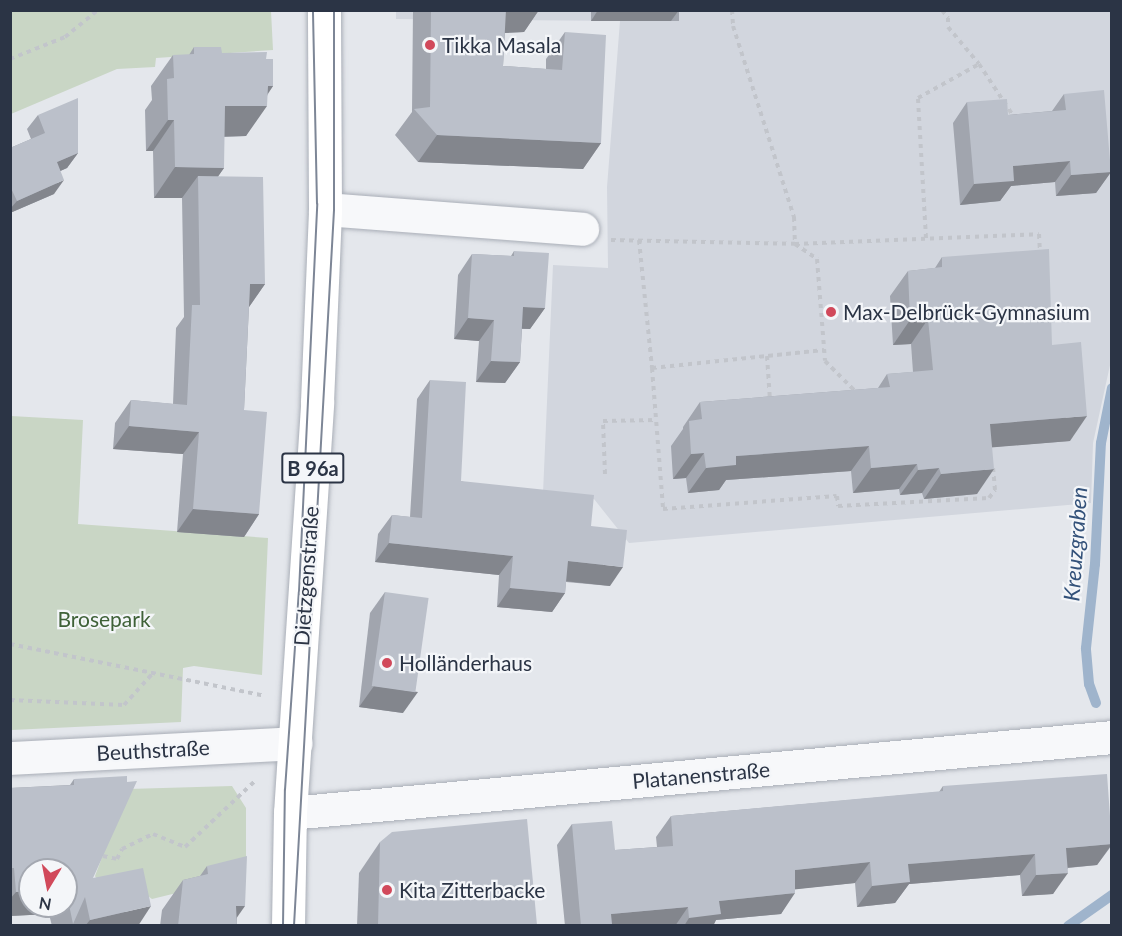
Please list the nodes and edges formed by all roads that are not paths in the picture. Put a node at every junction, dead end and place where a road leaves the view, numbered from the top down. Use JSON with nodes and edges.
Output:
{"nodes":[{"id":1,"x":324,"y":10,"type":"edge"},
{"id":2,"x":325,"y":209,"type":"junction"},
{"id":3,"x":595,"y":234,"type":"road end"},
{"id":4,"x":1112,"y":737,"type":"edge"},
{"id":5,"x":296,"y":742,"type":"junction"},
{"id":6,"x":10,"y":758,"type":"edge"},
{"id":7,"x":290,"y":813,"type":"junction"},
{"id":8,"x":288,"y":926,"type":"edge"}],
"edges":[{"from":1,"to":2,"type":"main road","name":"Dietzgenstraße","number":"B 96a"},
{"from":2,"to":3,"type":"street"},
{"from":2,"to":5,"type":"main road","name":"Dietzgenstraße","number":"B 96a"},
{"from":4,"to":7,"type":"street","name":"Platanenstraße"},
{"from":5,"to":6,"type":"street","name":"Beuthstraße"},
{"from":5,"to":7,"type":"main road","name":"Dietzgenstraße","number":"B 96a"},
{"from":7,"to":8,"type":"main road","name":"Dietzgenstraße","number":"B 96a"}]}
